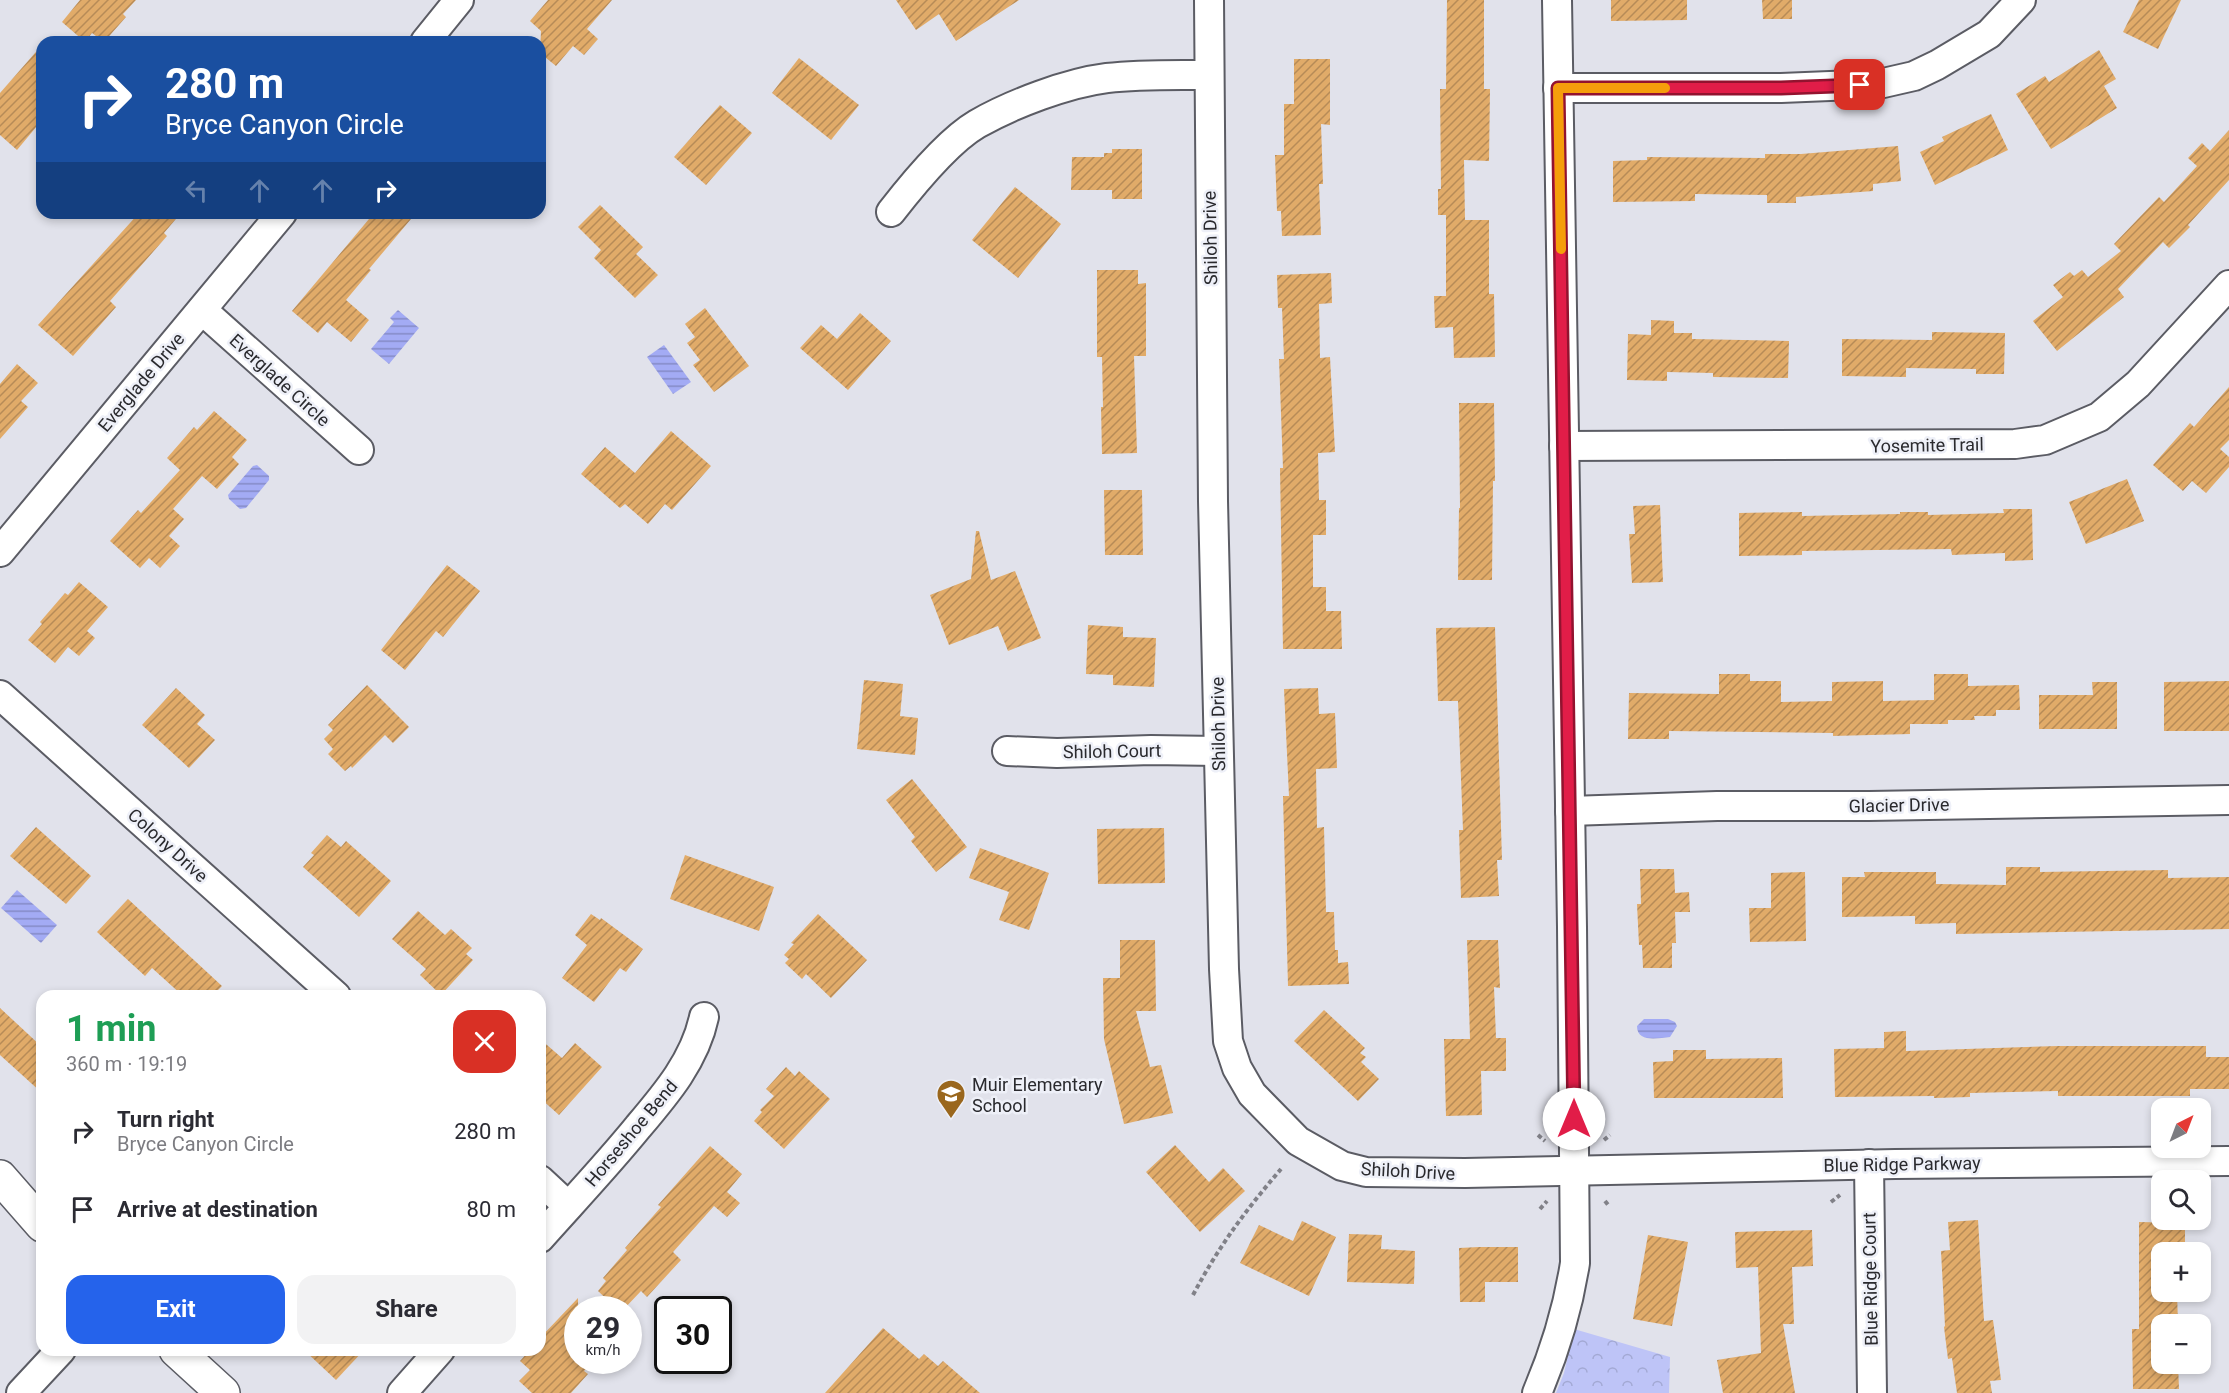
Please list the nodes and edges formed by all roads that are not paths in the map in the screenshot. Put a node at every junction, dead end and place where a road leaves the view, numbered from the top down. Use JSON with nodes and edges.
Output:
{"nodes":[{"id":1,"x":459,"y":0,"type":"edge"},
{"id":2,"x":1209,"y":0,"type":"edge"},
{"id":3,"x":1557,"y":0,"type":"edge"},
{"id":4,"x":2021,"y":0,"type":"edge"},
{"id":5,"x":429,"y":36,"type":"edge"},
{"id":6,"x":1208,"y":75,"type":"junction"},
{"id":7,"x":1558,"y":88,"type":"junction"},
{"id":8,"x":891,"y":212,"type":"dead end"},
{"id":9,"x":277,"y":219,"type":"edge"},
{"id":10,"x":2229,"y":285,"type":"edge"},
{"id":11,"x":202,"y":310,"type":"junction"},
{"id":12,"x":1564,"y":446,"type":"junction"},
{"id":13,"x":359,"y":450,"type":"dead end"},
{"id":14,"x":0,"y":552,"type":"edge"},
{"id":15,"x":0,"y":695,"type":"edge"},
{"id":16,"x":1007,"y":751,"type":"dead end"},
{"id":17,"x":1218,"y":751,"type":"junction"},
{"id":18,"x":2229,"y":800,"type":"edge"},
{"id":19,"x":1570,"y":811,"type":"junction"},
{"id":20,"x":329,"y":990,"type":"edge"},
{"id":21,"x":704,"y":1017,"type":"dead end"},
{"id":22,"x":2229,"y":1161,"type":"edge"},
{"id":23,"x":1869,"y":1164,"type":"junction"},
{"id":24,"x":1574,"y":1171,"type":"junction"},
{"id":25,"x":0,"y":1178,"type":"edge"},
{"id":26,"x":546,"y":1186,"type":"edge"},
{"id":27,"x":568,"y":1206,"type":"junction"},
{"id":28,"x":36,"y":1218,"type":"edge"},
{"id":29,"x":546,"y":1231,"type":"edge"},
{"id":30,"x":55,"y":1356,"type":"edge"},
{"id":31,"x":183,"y":1356,"type":"edge"},
{"id":32,"x":435,"y":1356,"type":"edge"},
{"id":33,"x":21,"y":1393,"type":"edge"},
{"id":34,"x":223,"y":1393,"type":"edge"},
{"id":35,"x":402,"y":1393,"type":"edge"},
{"id":36,"x":1537,"y":1393,"type":"edge"},
{"id":37,"x":1872,"y":1393,"type":"edge"}],
"edges":[{"from":1,"to":5,"type":"street"},
{"from":2,"to":6,"type":"street","name":"Shiloh Drive"},
{"from":3,"to":7,"type":"street"},
{"from":4,"to":7,"type":"street"},
{"from":6,"to":8,"type":"street"},
{"from":6,"to":17,"type":"street","name":"Shiloh Drive"},
{"from":7,"to":12,"type":"street"},
{"from":9,"to":11,"type":"street","name":"Everglade Drive"},
{"from":10,"to":12,"type":"street","name":"Yosemite Trail"},
{"from":11,"to":13,"type":"street","name":"Everglade Circle"},
{"from":11,"to":14,"type":"street","name":"Everglade Drive"},
{"from":12,"to":19,"type":"street"},
{"from":15,"to":20,"type":"street","name":"Colony Drive"},
{"from":16,"to":17,"type":"street","name":"Shiloh Court"},
{"from":17,"to":24,"type":"street","name":"Shiloh Drive"},
{"from":18,"to":19,"type":"street","name":"Glacier Drive"},
{"from":19,"to":24,"type":"street"},
{"from":21,"to":27,"type":"street","name":"Horseshoe Bend"},
{"from":22,"to":23,"type":"street","name":"Blue Ridge Parkway"},
{"from":23,"to":24,"type":"street","name":"Blue Ridge Parkway"},
{"from":23,"to":37,"type":"street","name":"Blue Ridge Court"},
{"from":24,"to":36,"type":"street"},
{"from":25,"to":28,"type":"street"},
{"from":26,"to":27,"type":"street"},
{"from":27,"to":29,"type":"street","name":"Horseshoe Bend"},
{"from":30,"to":33,"type":"street"},
{"from":31,"to":34,"type":"street"},
{"from":32,"to":35,"type":"street"}]}
